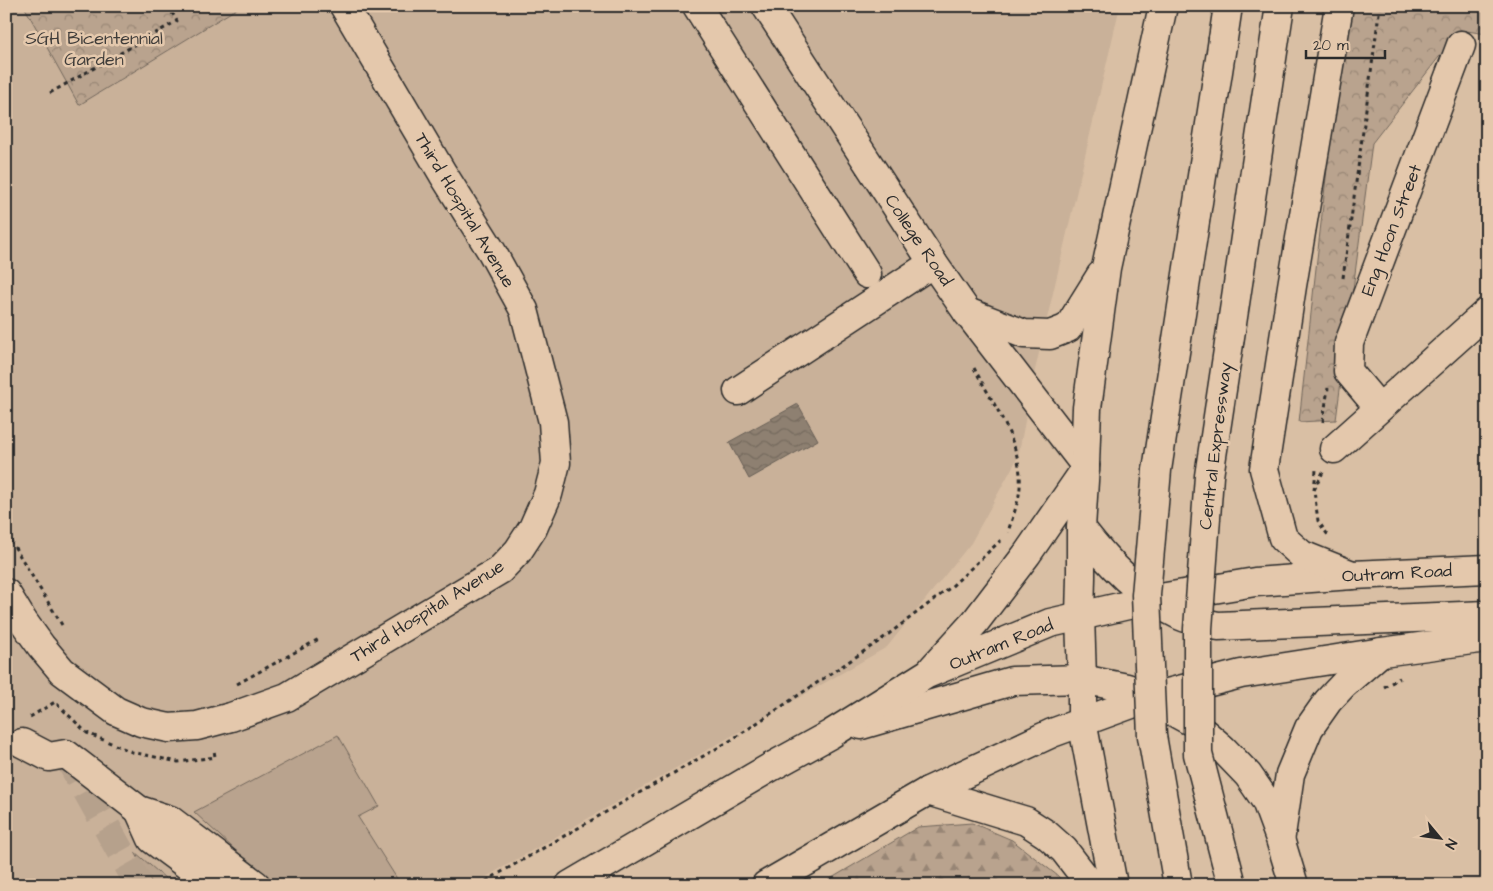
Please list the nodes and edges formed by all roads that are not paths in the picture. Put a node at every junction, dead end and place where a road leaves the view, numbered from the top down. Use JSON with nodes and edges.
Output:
{"nodes":[{"id":1,"x":344,"y":6,"type":"edge"},
{"id":2,"x":697,"y":6,"type":"edge"},
{"id":3,"x":766,"y":6,"type":"edge"},
{"id":4,"x":1163,"y":6,"type":"edge"},
{"id":5,"x":1228,"y":6,"type":"edge"},
{"id":6,"x":1338,"y":6,"type":"edge"},
{"id":7,"x":1278,"y":19,"type":"edge"},
{"id":8,"x":1461,"y":45,"type":"dead end"},
{"id":9,"x":932,"y":263,"type":"junction"},
{"id":10,"x":1106,"y":268,"type":"junction"},
{"id":11,"x":867,"y":274,"type":"dead end"},
{"id":12,"x":966,"y":312,"type":"junction"},
{"id":13,"x":1487,"y":312,"type":"edge"},
{"id":14,"x":738,"y":391,"type":"dead end"},
{"id":15,"x":1379,"y":408,"type":"junction"},
{"id":16,"x":1328,"y":440,"type":"road end"},
{"id":17,"x":1085,"y":467,"type":"junction"},
{"id":18,"x":1081,"y":528,"type":"junction"},
{"id":19,"x":1487,"y":569,"type":"edge"},
{"id":20,"x":1352,"y":574,"type":"junction"},
{"id":21,"x":6,"y":593,"type":"edge"},
{"id":22,"x":1154,"y":599,"type":"junction"},
{"id":23,"x":1487,"y":615,"type":"edge"},
{"id":24,"x":1080,"y":616,"type":"junction"},
{"id":25,"x":1487,"y":638,"type":"edge"},
{"id":26,"x":1382,"y":652,"type":"junction"},
{"id":27,"x":927,"y":674,"type":"junction"},
{"id":28,"x":1082,"y":679,"type":"junction"},
{"id":29,"x":1148,"y":698,"type":"junction"},
{"id":30,"x":1082,"y":721,"type":"junction"},
{"id":31,"x":831,"y":734,"type":"junction"},
{"id":32,"x":22,"y":743,"type":"dead end"},
{"id":33,"x":928,"y":791,"type":"junction"},
{"id":34,"x":139,"y":810,"type":"junction"},
{"id":35,"x":1280,"y":839,"type":"junction"},
{"id":36,"x":214,"y":885,"type":"edge"},
{"id":37,"x":256,"y":885,"type":"edge"},
{"id":38,"x":570,"y":885,"type":"edge"},
{"id":39,"x":766,"y":885,"type":"edge"},
{"id":40,"x":1091,"y":885,"type":"edge"},
{"id":41,"x":1113,"y":885,"type":"edge"},
{"id":42,"x":1178,"y":885,"type":"edge"},
{"id":43,"x":1232,"y":885,"type":"edge"},
{"id":44,"x":1294,"y":885,"type":"edge"}],
"edges":[{"from":1,"to":21,"type":"main road","name":"Third Hospital Avenue"},
{"from":2,"to":11,"type":"main road"},
{"from":3,"to":9,"type":"main road","name":"College Road"},
{"from":4,"to":10,"type":"main road"},
{"from":5,"to":42,"type":"main road","bridge":true},
{"from":6,"to":20,"type":"main road"},
{"from":7,"to":43,"type":"main road","name":"Central Expressway","bridge":true},
{"from":8,"to":15,"type":"main road","name":"Eng Hoon Street"},
{"from":9,"to":12,"type":"main road","name":"College Road"},
{"from":9,"to":14,"type":"main road"},
{"from":10,"to":12,"type":"main road"},
{"from":10,"to":17,"type":"main road"},
{"from":12,"to":17,"type":"main road","name":"College Road"},
{"from":13,"to":15,"type":"main road"},
{"from":15,"to":16,"type":"main road"},
{"from":17,"to":18,"type":"main road"},
{"from":17,"to":27,"type":"main road"},
{"from":18,"to":22,"type":"main road"},
{"from":18,"to":24,"type":"main road"},
{"from":19,"to":20,"type":"main road","name":"Outram Road"},
{"from":20,"to":22,"type":"main road","name":"Outram Road"},
{"from":22,"to":23,"type":"main road"},
{"from":22,"to":24,"type":"main road","name":"Outram Road"},
{"from":24,"to":27,"type":"main road","name":"Outram Road"},
{"from":24,"to":28,"type":"main road"},
{"from":25,"to":26,"type":"main road"},
{"from":26,"to":29,"type":"main road"},
{"from":26,"to":35,"type":"main road"},
{"from":27,"to":31,"type":"main road","name":"Outram Road"},
{"from":28,"to":29,"type":"main road"},
{"from":28,"to":30,"type":"main road"},
{"from":28,"to":31,"type":"main road"},
{"from":29,"to":30,"type":"main road"},
{"from":29,"to":35,"type":"main road"},
{"from":30,"to":33,"type":"main road"},
{"from":30,"to":41,"type":"main road"},
{"from":31,"to":38,"type":"main road","name":"Outram Road"},
{"from":32,"to":34,"type":"main road"},
{"from":33,"to":39,"type":"main road"},
{"from":33,"to":40,"type":"main road"},
{"from":34,"to":36,"type":"main road"},
{"from":34,"to":37,"type":"main road"},
{"from":35,"to":44,"type":"main road"}]}
